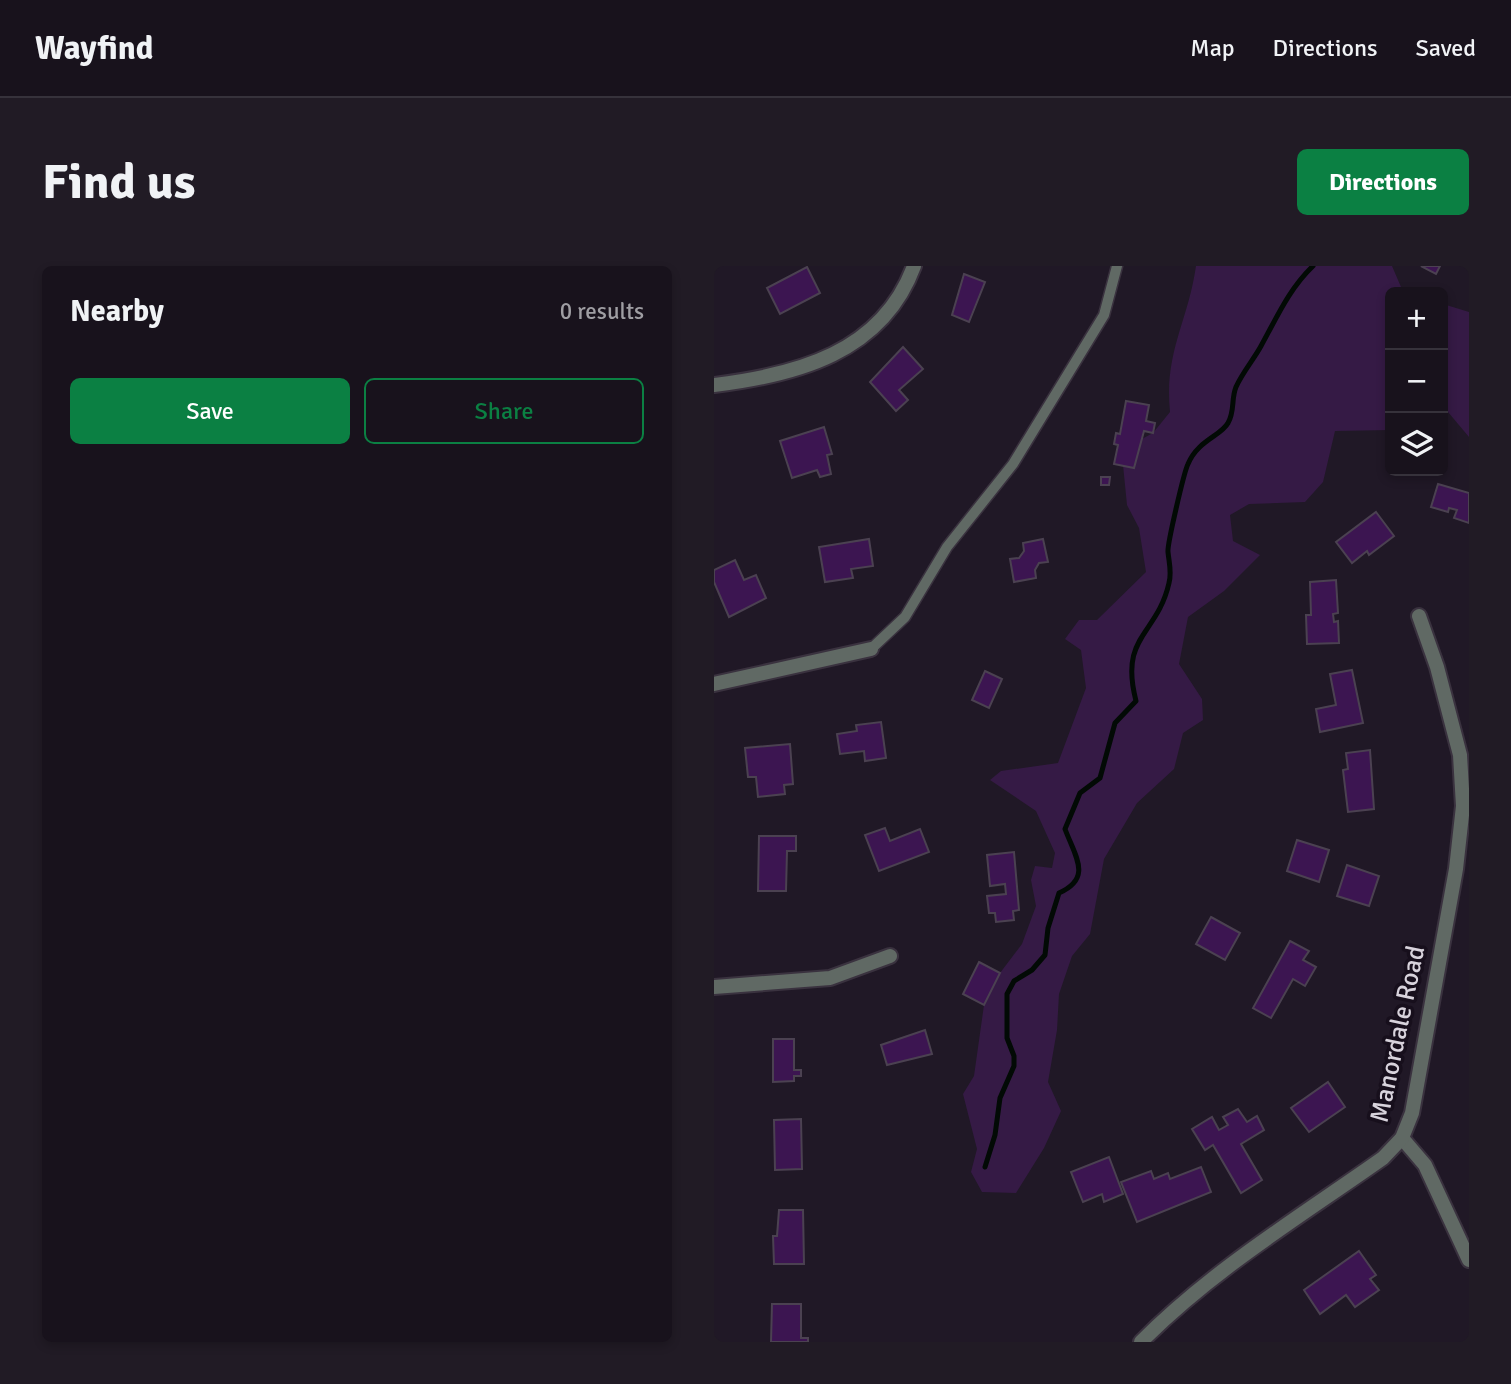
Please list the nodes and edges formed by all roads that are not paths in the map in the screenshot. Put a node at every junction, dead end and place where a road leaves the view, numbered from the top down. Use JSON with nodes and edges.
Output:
{"nodes":[{"id":1,"x":914,"y":266,"type":"edge"},
{"id":2,"x":1117,"y":266,"type":"edge"},
{"id":3,"x":714,"y":386,"type":"edge"},
{"id":4,"x":1419,"y":616,"type":"dead end"},
{"id":5,"x":871,"y":649,"type":"joint"},
{"id":6,"x":714,"y":684,"type":"edge"},
{"id":7,"x":890,"y":956,"type":"dead end"},
{"id":8,"x":714,"y":986,"type":"edge"},
{"id":9,"x":1402,"y":1139,"type":"junction"},
{"id":10,"x":1469,"y":1260,"type":"edge"},
{"id":11,"x":1141,"y":1342,"type":"edge"}],
"edges":[{"from":1,"to":3,"type":"street"},
{"from":2,"to":5,"type":"lane"},
{"from":4,"to":9,"type":"street","name":"Manordale Road"},
{"from":5,"to":6,"type":"street"},
{"from":7,"to":8,"type":"street"},
{"from":9,"to":10,"type":"street"},
{"from":9,"to":11,"type":"street","name":"Manordale Road"}]}
